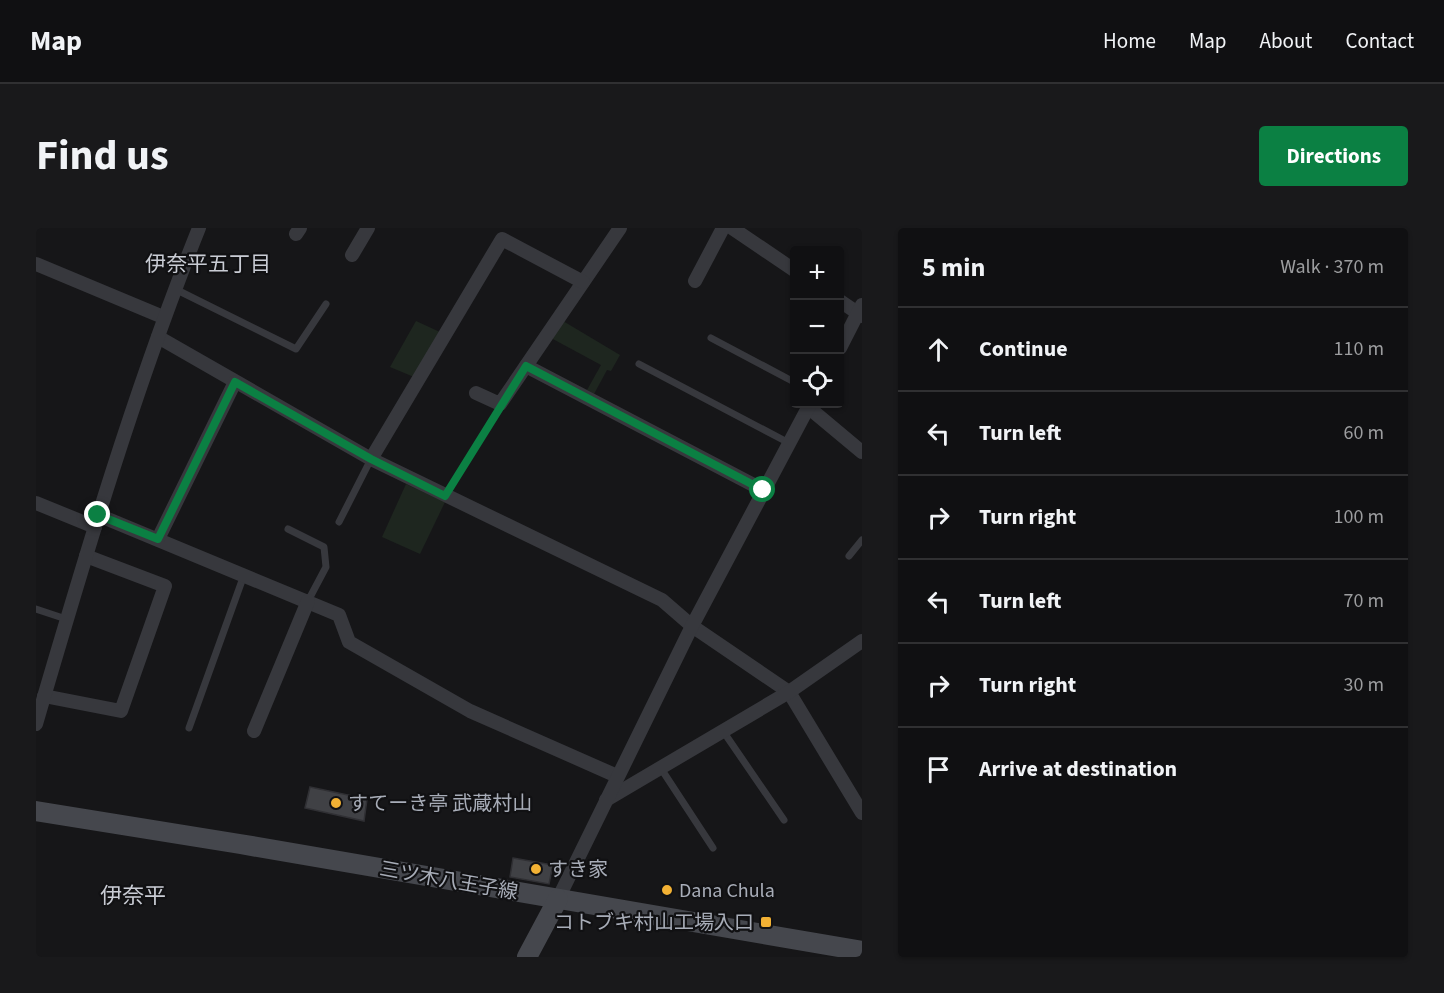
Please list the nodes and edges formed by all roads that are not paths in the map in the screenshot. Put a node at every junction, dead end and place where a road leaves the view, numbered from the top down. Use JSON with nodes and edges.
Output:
{"nodes":[{"id":1,"x":199,"y":228,"type":"edge"},
{"id":2,"x":368,"y":228,"type":"edge"},
{"id":3,"x":620,"y":228,"type":"edge"},
{"id":4,"x":723,"y":228,"type":"edge"},
{"id":5,"x":732,"y":228,"type":"edge"},
{"id":6,"x":352,"y":255,"type":"dead end"},
{"id":7,"x":36,"y":264,"type":"edge"},
{"id":8,"x":790,"y":267,"type":"edge"},
{"id":9,"x":695,"y":281,"type":"dead end"},
{"id":10,"x":582,"y":282,"type":"junction"},
{"id":11,"x":175,"y":289,"type":"junction"},
{"id":12,"x":844,"y":303,"type":"edge"},
{"id":13,"x":326,"y":304,"type":"dead end"},
{"id":14,"x":861,"y":312,"type":"edge"},
{"id":15,"x":163,"y":318,"type":"junction"},
{"id":16,"x":158,"y":337,"type":"junction"},
{"id":17,"x":711,"y":338,"type":"dead end"},
{"id":18,"x":844,"y":341,"type":"edge"},
{"id":19,"x":639,"y":364,"type":"dead end"},
{"id":20,"x":526,"y":366,"type":"junction"},
{"id":21,"x":790,"y":379,"type":"edge"},
{"id":22,"x":235,"y":382,"type":"junction"},
{"id":23,"x":476,"y":393,"type":"dead end"},
{"id":24,"x":807,"y":408,"type":"edge"},
{"id":25,"x":812,"y":408,"type":"edge"},
{"id":26,"x":789,"y":443,"type":"junction"},
{"id":27,"x":862,"y":452,"type":"edge"},
{"id":28,"x":371,"y":459,"type":"junction"},
{"id":29,"x":763,"y":490,"type":"junction"},
{"id":30,"x":36,"y":503,"type":"edge"},
{"id":31,"x":96,"y":521,"type":"junction"},
{"id":32,"x":339,"y":522,"type":"dead end"},
{"id":33,"x":288,"y":529,"type":"dead end"},
{"id":34,"x":158,"y":539,"type":"junction"},
{"id":35,"x":862,"y":540,"type":"edge"},
{"id":36,"x":86,"y":556,"type":"junction"},
{"id":37,"x":849,"y":556,"type":"dead end"},
{"id":38,"x":244,"y":574,"type":"junction"},
{"id":39,"x":308,"y":601,"type":"junction"},
{"id":40,"x":36,"y":609,"type":"edge"},
{"id":41,"x":66,"y":619,"type":"junction"},
{"id":42,"x":692,"y":626,"type":"junction"},
{"id":43,"x":862,"y":641,"type":"edge"},
{"id":44,"x":42,"y":690,"type":"edge"},
{"id":45,"x":789,"y":692,"type":"junction"},
{"id":46,"x":36,"y":724,"type":"edge"},
{"id":47,"x":189,"y":728,"type":"dead end"},
{"id":48,"x":722,"y":730,"type":"junction"},
{"id":49,"x":254,"y":731,"type":"dead end"},
{"id":50,"x":660,"y":766,"type":"junction"},
{"id":51,"x":617,"y":776,"type":"junction"},
{"id":52,"x":604,"y":801,"type":"junction"},
{"id":53,"x":36,"y":811,"type":"edge"},
{"id":54,"x":862,"y":813,"type":"edge"},
{"id":55,"x":784,"y":820,"type":"dead end"},
{"id":56,"x":713,"y":848,"type":"dead end"},
{"id":57,"x":558,"y":899,"type":"junction"},
{"id":58,"x":862,"y":951,"type":"edge"},
{"id":59,"x":527,"y":957,"type":"edge"}],
"edges":[{"from":1,"to":11,"type":"street"},
{"from":2,"to":6,"type":"street"},
{"from":3,"to":10,"type":"street"},
{"from":4,"to":9,"type":"street"},
{"from":5,"to":8,"type":"street"},
{"from":7,"to":15,"type":"street"},
{"from":10,"to":20,"type":"street"},
{"from":10,"to":28,"type":"street"},
{"from":11,"to":13,"type":"lane"},
{"from":11,"to":15,"type":"street"},
{"from":12,"to":14,"type":"street"},
{"from":14,"to":18,"type":"street"},
{"from":15,"to":16,"type":"street"},
{"from":16,"to":22,"type":"street"},
{"from":16,"to":31,"type":"street"},
{"from":17,"to":21,"type":"lane"},
{"from":19,"to":26,"type":"lane"},
{"from":20,"to":23,"type":"street"},
{"from":20,"to":29,"type":"street"},
{"from":22,"to":28,"type":"street"},
{"from":22,"to":34,"type":"street"},
{"from":24,"to":26,"type":"street"},
{"from":25,"to":27,"type":"street"},
{"from":26,"to":29,"type":"street"},
{"from":28,"to":32,"type":"lane"},
{"from":28,"to":42,"type":"street"},
{"from":29,"to":42,"type":"street"},
{"from":30,"to":31,"type":"street"},
{"from":31,"to":34,"type":"street"},
{"from":31,"to":36,"type":"street"},
{"from":33,"to":39,"type":"lane"},
{"from":34,"to":38,"type":"street"},
{"from":35,"to":37,"type":"lane"},
{"from":36,"to":41,"type":"street"},
{"from":36,"to":44,"type":"street"},
{"from":38,"to":39,"type":"street"},
{"from":38,"to":47,"type":"lane"},
{"from":39,"to":49,"type":"street"},
{"from":39,"to":51,"type":"street"},
{"from":40,"to":41,"type":"lane"},
{"from":41,"to":44,"type":"street"},
{"from":42,"to":45,"type":"street"},
{"from":42,"to":51,"type":"street"},
{"from":43,"to":45,"type":"street"},
{"from":44,"to":46,"type":"street"},
{"from":45,"to":48,"type":"street"},
{"from":45,"to":54,"type":"street"},
{"from":48,"to":50,"type":"street"},
{"from":48,"to":55,"type":"lane"},
{"from":50,"to":52,"type":"street"},
{"from":50,"to":56,"type":"lane"},
{"from":51,"to":52,"type":"street"},
{"from":52,"to":57,"type":"street"},
{"from":53,"to":57,"type":"main road","name":"三ツ木八王子線"},
{"from":57,"to":58,"type":"main road","name":"三ツ木八王子線"},
{"from":57,"to":59,"type":"main road"}]}
